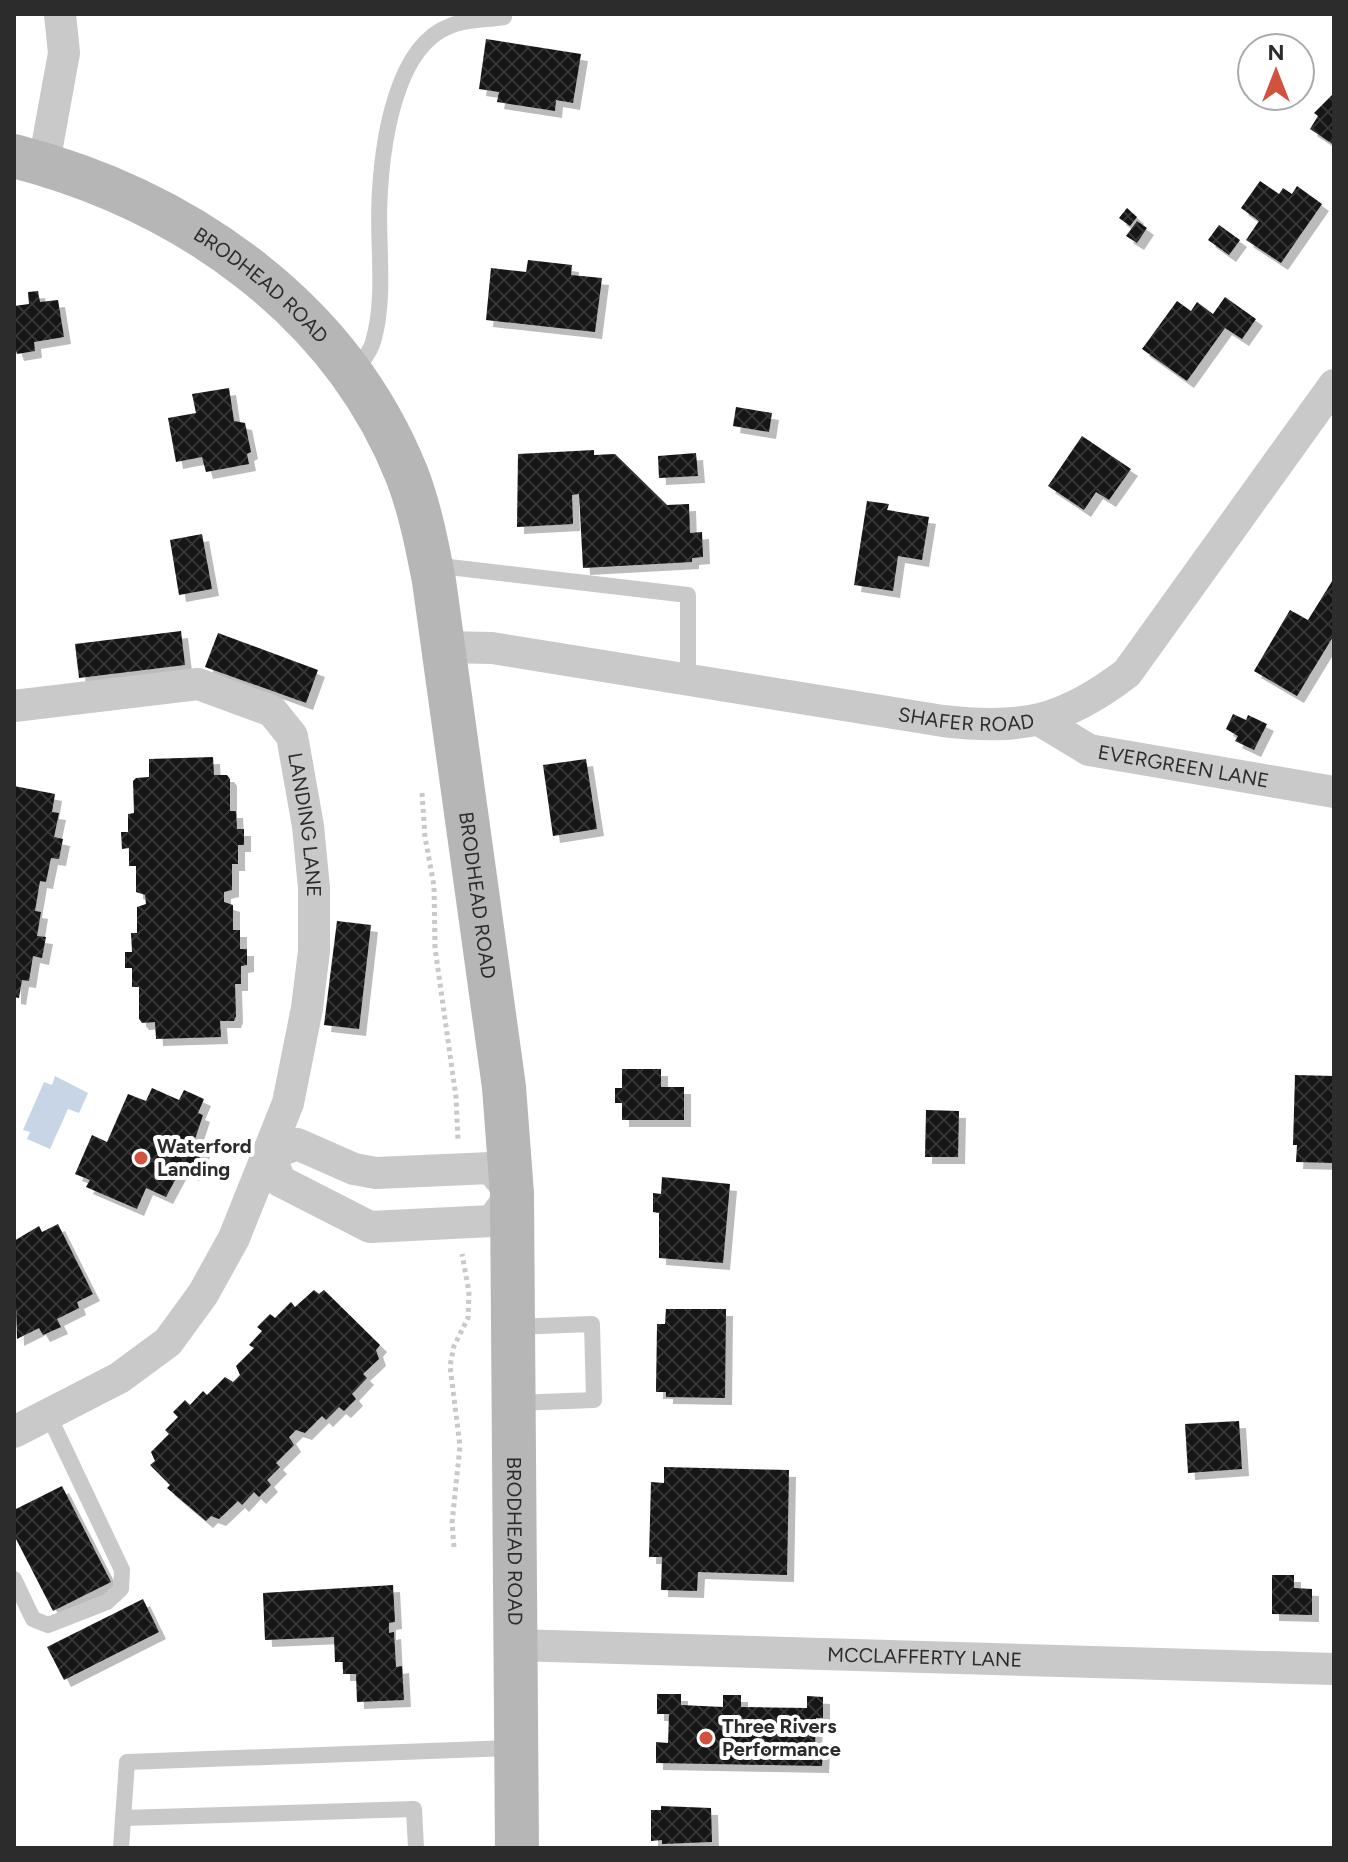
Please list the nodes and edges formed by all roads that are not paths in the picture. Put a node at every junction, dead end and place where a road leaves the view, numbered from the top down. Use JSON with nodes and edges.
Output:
{"nodes":[{"id":1,"x":60,"y":14,"type":"edge"},
{"id":2,"x":504,"y":17,"type":"dead end"},
{"id":3,"x":29,"y":160,"type":"edge"},
{"id":4,"x":353,"y":375,"type":"junction"},
{"id":5,"x":1334,"y":385,"type":"edge"},
{"id":6,"x":431,"y":565,"type":"junction"},
{"id":7,"x":444,"y":647,"type":"junction"},
{"id":8,"x":688,"y":680,"type":"junction"},
{"id":9,"x":14,"y":706,"type":"edge"},
{"id":10,"x":1041,"y":721,"type":"junction"},
{"id":11,"x":1334,"y":792,"type":"edge"},
{"id":12,"x":270,"y":1155,"type":"junction"},
{"id":13,"x":512,"y":1194,"type":"junction"},
{"id":14,"x":513,"y":1327,"type":"junction"},
{"id":15,"x":513,"y":1403,"type":"junction"},
{"id":16,"x":48,"y":1414,"type":"junction"},
{"id":17,"x":14,"y":1432,"type":"edge"},
{"id":18,"x":14,"y":1579,"type":"edge"},
{"id":19,"x":515,"y":1645,"type":"junction"},
{"id":20,"x":1334,"y":1669,"type":"edge"},
{"id":21,"x":518,"y":1748,"type":"junction"},
{"id":22,"x":123,"y":1818,"type":"junction"},
{"id":23,"x":121,"y":1848,"type":"edge"},
{"id":24,"x":416,"y":1848,"type":"edge"},
{"id":25,"x":517,"y":1848,"type":"edge"}],
"edges":[{"from":1,"to":3,"type":"street"},
{"from":2,"to":4,"type":"lane"},
{"from":3,"to":4,"type":"main road","name":"BRODHEAD ROAD"},
{"from":4,"to":6,"type":"main road","name":"BRODHEAD ROAD"},
{"from":5,"to":10,"type":"street","name":"SHAFER ROAD"},
{"from":6,"to":7,"type":"main road","name":"BRODHEAD ROAD"},
{"from":6,"to":8,"type":"lane"},
{"from":7,"to":8,"type":"street","name":"SHAFER ROAD"},
{"from":7,"to":13,"type":"main road","name":"BRODHEAD ROAD"},
{"from":8,"to":10,"type":"street","name":"SHAFER ROAD"},
{"from":9,"to":12,"type":"street","name":"LANDING LANE"},
{"from":10,"to":11,"type":"street","name":"EVERGREEN LANE"},
{"from":12,"to":13,"type":"street"},
{"from":12,"to":13,"type":"street"},
{"from":12,"to":16,"type":"street","name":"LANDING LANE"},
{"from":13,"to":14,"type":"main road","name":"BRODHEAD ROAD"},
{"from":14,"to":15,"type":"main road","name":"BRODHEAD ROAD"},
{"from":14,"to":15,"type":"lane"},
{"from":15,"to":19,"type":"main road","name":"BRODHEAD ROAD"},
{"from":16,"to":17,"type":"street","name":"LANDING LANE"},
{"from":16,"to":18,"type":"lane"},
{"from":19,"to":20,"type":"street","name":"MCCLAFFERTY LANE"},
{"from":19,"to":21,"type":"main road","name":"BRODHEAD ROAD"},
{"from":21,"to":22,"type":"lane"},
{"from":21,"to":25,"type":"main road","name":"BRODHEAD ROAD"},
{"from":22,"to":23,"type":"lane"},
{"from":22,"to":24,"type":"lane"}]}
